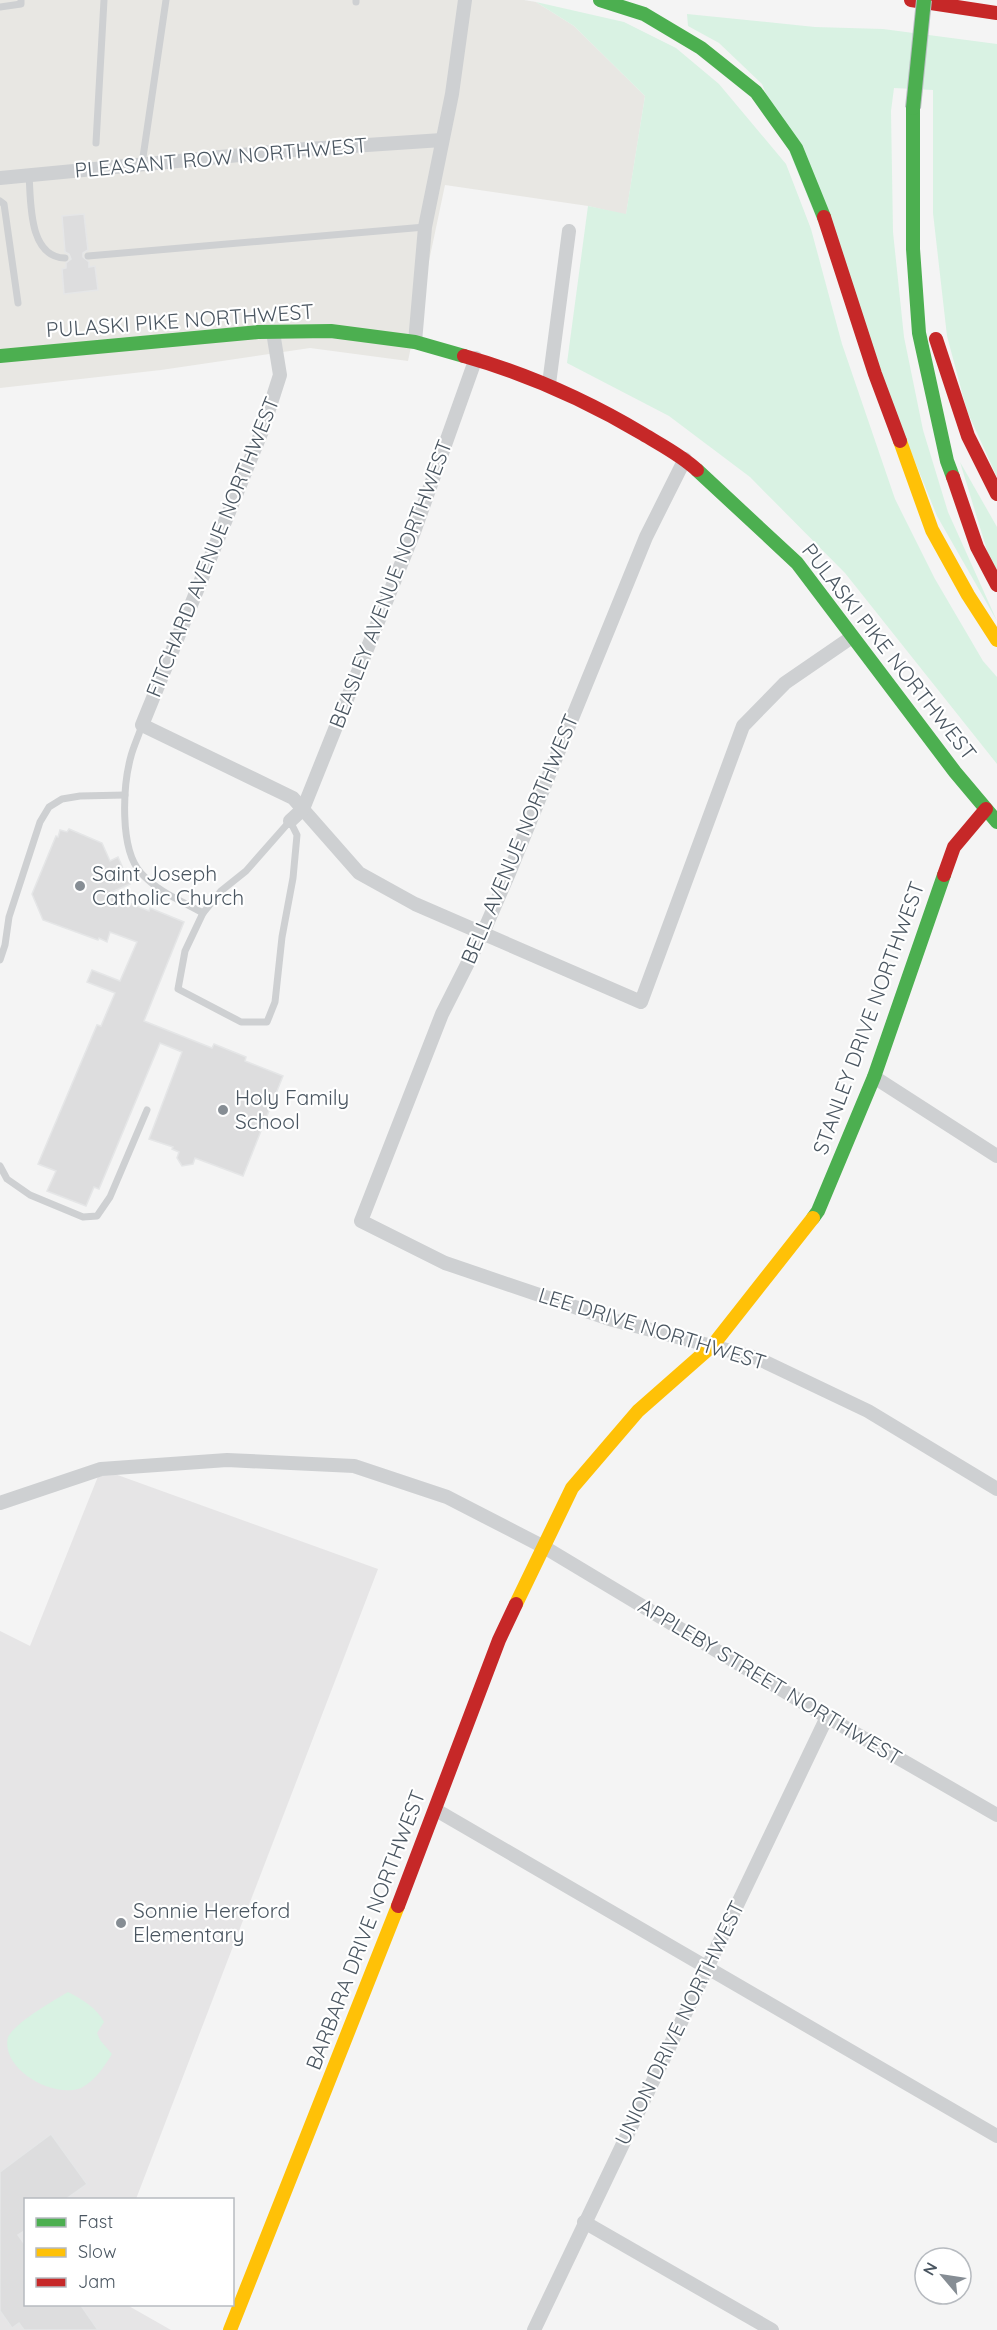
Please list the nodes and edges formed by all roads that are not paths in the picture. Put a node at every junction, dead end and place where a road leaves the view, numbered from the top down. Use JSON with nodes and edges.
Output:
{"nodes":[{"id":1,"x":21,"y":0,"type":"edge"},
{"id":2,"x":104,"y":0,"type":"edge"},
{"id":3,"x":165,"y":0,"type":"edge"},
{"id":4,"x":465,"y":0,"type":"edge"},
{"id":5,"x":600,"y":0,"type":"edge"},
{"id":6,"x":911,"y":0,"type":"edge"},
{"id":7,"x":924,"y":0,"type":"edge"},
{"id":8,"x":0,"y":6,"type":"edge"},
{"id":9,"x":997,"y":13,"type":"edge"},
{"id":10,"x":442,"y":140,"type":"junction"},
{"id":11,"x":96,"y":143,"type":"dead end"},
{"id":12,"x":142,"y":164,"type":"junction"},
{"id":13,"x":29,"y":176,"type":"junction"},
{"id":14,"x":0,"y":178,"type":"edge"},
{"id":15,"x":0,"y":201,"type":"edge"},
{"id":16,"x":425,"y":227,"type":"junction"},
{"id":17,"x":569,"y":231,"type":"dead end"},
{"id":18,"x":913,"y":249,"type":"junction"},
{"id":19,"x":88,"y":256,"type":"dead end"},
{"id":20,"x":65,"y":258,"type":"dead end"},
{"id":21,"x":18,"y":303,"type":"dead end"},
{"id":22,"x":273,"y":332,"type":"junction"},
{"id":23,"x":414,"y":342,"type":"junction"},
{"id":24,"x":0,"y":356,"type":"edge"},
{"id":25,"x":476,"y":358,"type":"junction"},
{"id":26,"x":549,"y":384,"type":"junction"},
{"id":27,"x":685,"y":459,"type":"junction"},
{"id":28,"x":997,"y":494,"type":"edge"},
{"id":29,"x":997,"y":585,"type":"edge"},
{"id":30,"x":852,"y":637,"type":"junction"},
{"id":31,"x":997,"y":640,"type":"edge"},
{"id":32,"x":142,"y":725,"type":"junction"},
{"id":33,"x":125,"y":795,"type":"junction"},
{"id":34,"x":303,"y":809,"type":"junction"},
{"id":35,"x":986,"y":809,"type":"junction"},
{"id":36,"x":290,"y":821,"type":"junction"},
{"id":37,"x":997,"y":822,"type":"edge"},
{"id":38,"x":203,"y":913,"type":"junction"},
{"id":39,"x":483,"y":933,"type":"junction"},
{"id":40,"x":0,"y":960,"type":"edge"},
{"id":41,"x":874,"y":1077,"type":"junction"},
{"id":42,"x":147,"y":1110,"type":"dead end"},
{"id":43,"x":997,"y":1156,"type":"edge"},
{"id":44,"x":0,"y":1166,"type":"edge"},
{"id":45,"x":361,"y":1221,"type":"joint"},
{"id":46,"x":713,"y":1345,"type":"junction"},
{"id":47,"x":997,"y":1489,"type":"edge"},
{"id":48,"x":0,"y":1503,"type":"edge"},
{"id":49,"x":544,"y":1547,"type":"junction"},
{"id":50,"x":827,"y":1717,"type":"junction"},
{"id":51,"x":436,"y":1810,"type":"junction"},
{"id":52,"x":997,"y":1815,"type":"edge"},
{"id":53,"x":706,"y":1968,"type":"junction"},
{"id":54,"x":997,"y":2136,"type":"edge"},
{"id":55,"x":584,"y":2223,"type":"junction"},
{"id":56,"x":230,"y":2330,"type":"edge"},
{"id":57,"x":534,"y":2330,"type":"edge"},
{"id":58,"x":772,"y":2330,"type":"edge"}],
"edges":[{"from":1,"to":8,"type":"lane"},
{"from":2,"to":11,"type":"lane"},
{"from":3,"to":12,"type":"lane"},
{"from":4,"to":10,"type":"street"},
{"from":5,"to":31,"type":"main road"},
{"from":6,"to":9,"type":"main road"},
{"from":7,"to":18,"type":"main road","bridge":true},
{"from":10,"to":12,"type":"street","name":"PLEASANT ROW NORTHWEST"},
{"from":10,"to":16,"type":"street"},
{"from":12,"to":13,"type":"street","name":"PLEASANT ROW NORTHWEST"},
{"from":13,"to":14,"type":"street","name":"PLEASANT ROW NORTHWEST"},
{"from":13,"to":20,"type":"lane"},
{"from":15,"to":21,"type":"lane"},
{"from":16,"to":19,"type":"lane"},
{"from":16,"to":23,"type":"street"},
{"from":17,"to":26,"type":"street"},
{"from":18,"to":28,"type":"main road"},
{"from":18,"to":29,"type":"main road"},
{"from":22,"to":23,"type":"main road","name":"PULASKI PIKE NORTHWEST"},
{"from":22,"to":24,"type":"main road","name":"PULASKI PIKE NORTHWEST"},
{"from":22,"to":32,"type":"street","name":"FITCHARD AVENUE NORTHWEST"},
{"from":23,"to":25,"type":"main road","name":"PULASKI PIKE NORTHWEST"},
{"from":25,"to":26,"type":"main road","name":"PULASKI PIKE NORTHWEST"},
{"from":25,"to":34,"type":"street","name":"BEASLEY AVENUE NORTHWEST"},
{"from":26,"to":27,"type":"main road","name":"PULASKI PIKE NORTHWEST"},
{"from":27,"to":30,"type":"main road","name":"PULASKI PIKE NORTHWEST"},
{"from":27,"to":39,"type":"street","name":"BELL AVENUE NORTHWEST"},
{"from":30,"to":35,"type":"main road","name":"PULASKI PIKE NORTHWEST"},
{"from":30,"to":39,"type":"street"},
{"from":32,"to":33,"type":"lane"},
{"from":32,"to":34,"type":"street"},
{"from":33,"to":38,"type":"lane"},
{"from":33,"to":40,"type":"lane"},
{"from":34,"to":36,"type":"street"},
{"from":34,"to":39,"type":"street"},
{"from":35,"to":37,"type":"main road","name":"PULASKI PIKE NORTHWEST"},
{"from":35,"to":41,"type":"main road","name":"STANLEY DRIVE NORTHWEST"},
{"from":36,"to":38,"type":"lane"},
{"from":36,"to":38,"type":"lane"},
{"from":39,"to":45,"type":"street","name":"BELL AVENUE NORTHWEST"},
{"from":41,"to":43,"type":"street"},
{"from":41,"to":46,"type":"main road","name":"STANLEY DRIVE NORTHWEST"},
{"from":42,"to":44,"type":"lane"},
{"from":45,"to":46,"type":"street","name":"LEE DRIVE NORTHWEST"},
{"from":46,"to":47,"type":"street","name":"LEE DRIVE NORTHWEST"},
{"from":46,"to":49,"type":"main road","name":"STANLEY DRIVE NORTHWEST"},
{"from":48,"to":49,"type":"street","name":"APPLEBY STREET NORTHWEST"},
{"from":49,"to":50,"type":"street","name":"APPLEBY STREET NORTHWEST"},
{"from":49,"to":51,"type":"main road","name":"BARBARA DRIVE NORTHWEST"},
{"from":50,"to":52,"type":"street","name":"APPLEBY STREET NORTHWEST"},
{"from":50,"to":53,"type":"street","name":"UNION DRIVE NORTHWEST"},
{"from":51,"to":53,"type":"street"},
{"from":51,"to":56,"type":"main road","name":"BARBARA DRIVE NORTHWEST"},
{"from":53,"to":54,"type":"street"},
{"from":53,"to":55,"type":"street","name":"UNION DRIVE NORTHWEST"},
{"from":55,"to":57,"type":"street","name":"UNION DRIVE NORTHWEST"},
{"from":55,"to":58,"type":"street"}]}
